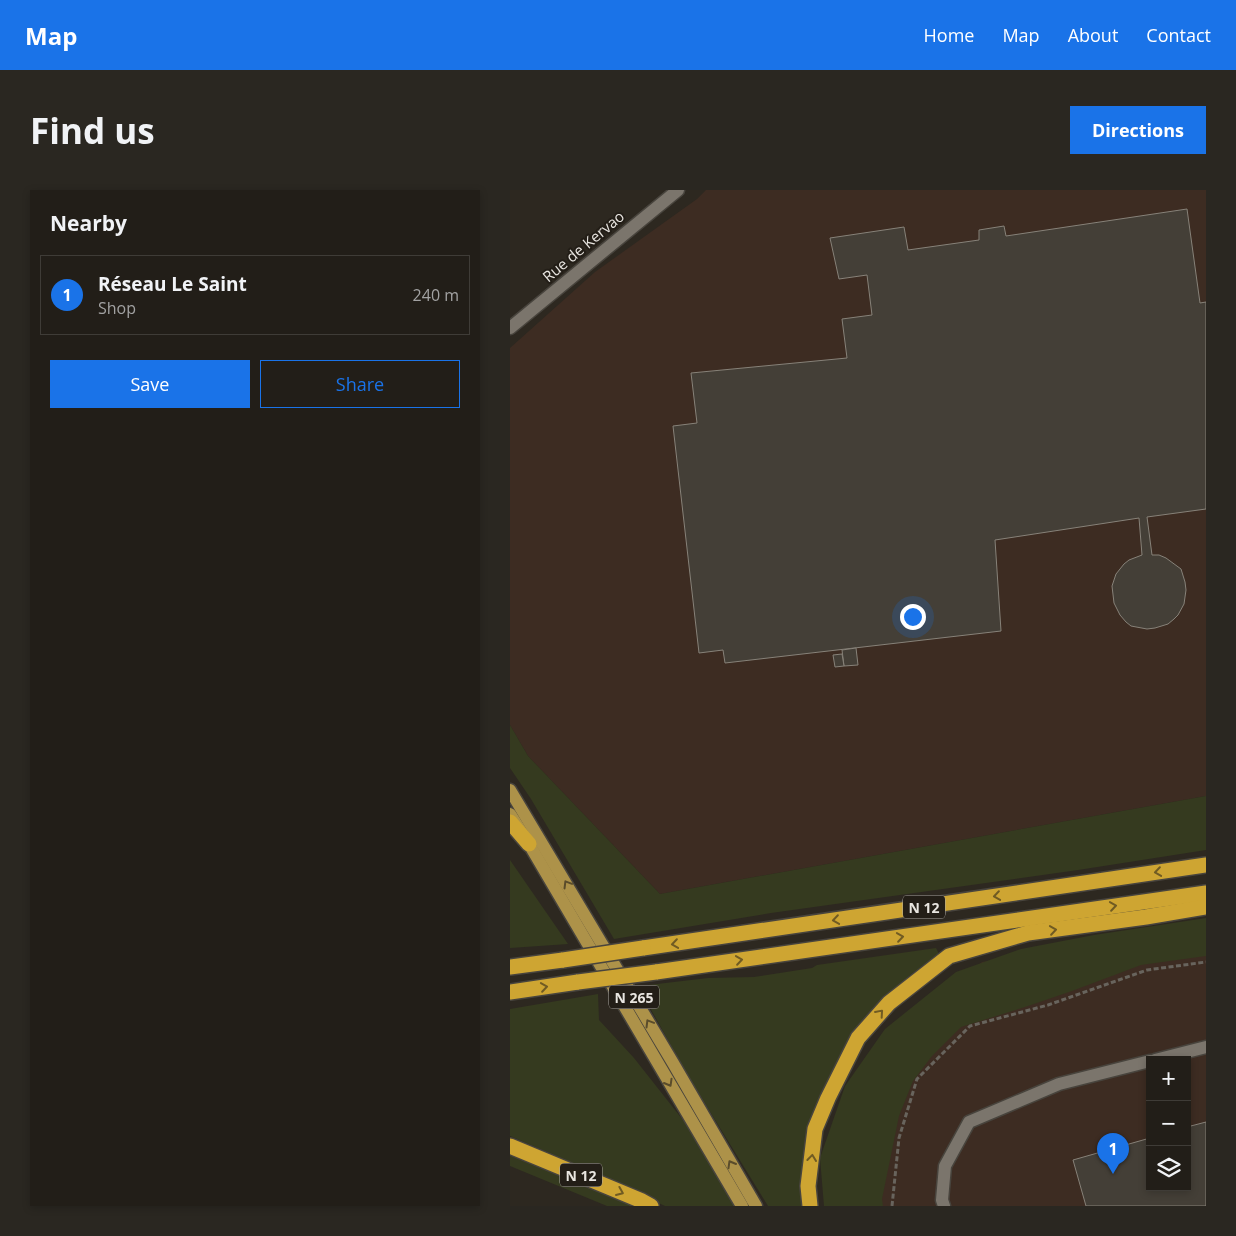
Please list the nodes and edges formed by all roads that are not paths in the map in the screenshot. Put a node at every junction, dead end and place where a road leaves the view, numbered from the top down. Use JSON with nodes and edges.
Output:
{"nodes":[{"id":1,"x":678,"y":190,"type":"edge"},
{"id":2,"x":510,"y":328,"type":"edge"},
{"id":3,"x":510,"y":790,"type":"edge"},
{"id":4,"x":510,"y":814,"type":"edge"},
{"id":5,"x":510,"y":822,"type":"edge"},
{"id":6,"x":529,"y":844,"type":"junction"},
{"id":7,"x":1206,"y":865,"type":"edge"},
{"id":8,"x":1206,"y":893,"type":"edge"},
{"id":9,"x":1206,"y":907,"type":"edge"},
{"id":10,"x":510,"y":967,"type":"edge"},
{"id":11,"x":510,"y":992,"type":"edge"},
{"id":12,"x":1206,"y":1047,"type":"edge"},
{"id":13,"x":1171,"y":1056,"type":"edge"},
{"id":14,"x":1146,"y":1062,"type":"edge"},
{"id":15,"x":510,"y":1146,"type":"edge"},
{"id":16,"x":651,"y":1206,"type":"edge"},
{"id":17,"x":742,"y":1206,"type":"edge"},
{"id":18,"x":756,"y":1206,"type":"edge"},
{"id":19,"x":810,"y":1206,"type":"edge"},
{"id":20,"x":944,"y":1206,"type":"edge"}],
"edges":[{"from":1,"to":2,"type":"street","name":"Rue de Kervao"},
{"from":18,"to":3,"type":"main road","number":"N 265","one_way":true},
{"from":4,"to":6,"type":"main road","number":"N 265"},
{"from":5,"to":6,"type":"highway"},
{"from":6,"to":17,"type":"main road","number":"N 265","one_way":true},
{"from":7,"to":10,"type":"highway","number":"N 12","one_way":true,"bridge":true},
{"from":11,"to":8,"type":"highway","number":"N 12","one_way":true,"bridge":true},
{"from":19,"to":9,"type":"highway","one_way":true},
{"from":12,"to":13,"type":"street"},
{"from":14,"to":20,"type":"street"},
{"from":15,"to":16,"type":"highway","number":"N 12","one_way":true}]}
